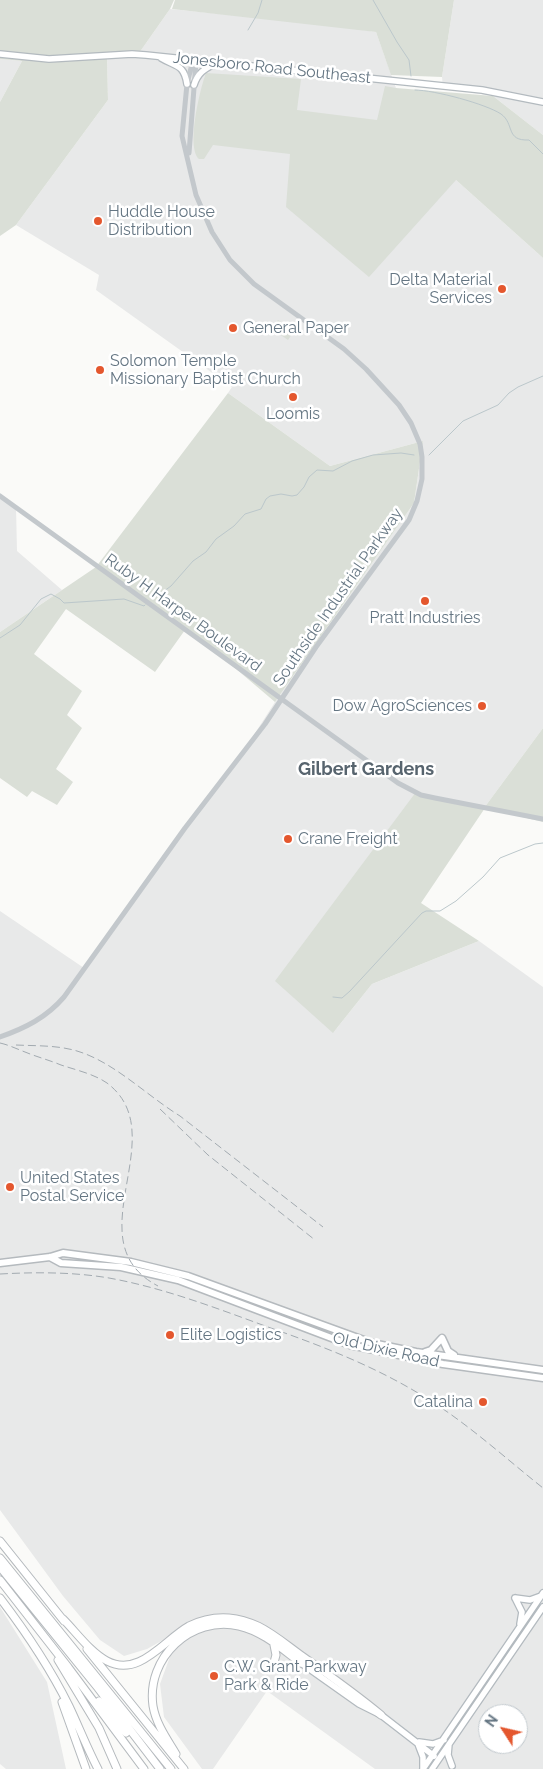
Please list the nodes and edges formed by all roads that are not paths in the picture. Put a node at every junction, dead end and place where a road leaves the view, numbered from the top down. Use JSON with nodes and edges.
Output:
{"nodes":[{"id":1,"x":0,"y":54,"type":"edge"},
{"id":2,"x":160,"y":57,"type":"junction"},
{"id":3,"x":195,"y":61,"type":"junction"},
{"id":4,"x":217,"y":63,"type":"junction"},
{"id":5,"x":190,"y":84,"type":"junction"},
{"id":6,"x":185,"y":102,"type":"junction"},
{"id":7,"x":543,"y":102,"type":"edge"},
{"id":8,"x":192,"y":103,"type":"junction"},
{"id":9,"x":188,"y":158,"type":"junction"},
{"id":10,"x":0,"y":496,"type":"edge"},
{"id":11,"x":282,"y":700,"type":"junction"},
{"id":12,"x":543,"y":818,"type":"edge"},
{"id":13,"x":0,"y":1037,"type":"edge"},
{"id":14,"x":0,"y":1263,"type":"edge"},
{"id":15,"x":180,"y":1277,"type":"junction"},
{"id":16,"x":424,"y":1353,"type":"junction"},
{"id":17,"x":457,"y":1358,"type":"junction"},
{"id":18,"x":543,"y":1370,"type":"edge"},
{"id":19,"x":543,"y":1378,"type":"edge"},
{"id":20,"x":0,"y":1540,"type":"edge"},
{"id":21,"x":0,"y":1558,"type":"edge"},
{"id":22,"x":0,"y":1567,"type":"edge"},
{"id":23,"x":0,"y":1580,"type":"edge"},
{"id":24,"x":542,"y":1595,"type":"edge"},
{"id":25,"x":0,"y":1598,"type":"edge"},
{"id":26,"x":543,"y":1607,"type":"edge"},
{"id":27,"x":63,"y":1619,"type":"junction"},
{"id":28,"x":519,"y":1630,"type":"junction"},
{"id":29,"x":46,"y":1638,"type":"junction"},
{"id":30,"x":272,"y":1642,"type":"junction"},
{"id":31,"x":301,"y":1663,"type":"joint"},
{"id":32,"x":46,"y":1665,"type":"junction"},
{"id":33,"x":273,"y":1666,"type":"dead end"},
{"id":34,"x":68,"y":1667,"type":"junction"},
{"id":35,"x":381,"y":1715,"type":"junction"},
{"id":36,"x":417,"y":1742,"type":"junction"},
{"id":37,"x":446,"y":1742,"type":"junction"},
{"id":38,"x":433,"y":1755,"type":"junction"},
{"id":39,"x":439,"y":1759,"type":"junction"},
{"id":40,"x":452,"y":1766,"type":"dead end"},
{"id":41,"x":86,"y":1769,"type":"edge"},
{"id":42,"x":98,"y":1769,"type":"edge"},
{"id":43,"x":117,"y":1769,"type":"edge"},
{"id":44,"x":144,"y":1769,"type":"edge"},
{"id":45,"x":155,"y":1769,"type":"edge"},
{"id":46,"x":160,"y":1769,"type":"edge"},
{"id":47,"x":171,"y":1769,"type":"edge"},
{"id":48,"x":185,"y":1769,"type":"edge"},
{"id":49,"x":423,"y":1769,"type":"edge"},
{"id":50,"x":432,"y":1769,"type":"edge"}],
"edges":[{"from":1,"to":2,"type":"main road","name":"Jonesboro Road Southeast"},
{"from":2,"to":3,"type":"main road","name":"Jonesboro Road Southeast"},
{"from":2,"to":5,"type":"main road"},
{"from":3,"to":4,"type":"main road","name":"Jonesboro Road Southeast"},
{"from":3,"to":5,"type":"street","name":"Southside Industrial Parkway"},
{"from":4,"to":5,"type":"main road"},
{"from":4,"to":7,"type":"main road","name":"Jonesboro Road Southeast"},
{"from":5,"to":6,"type":"street","name":"Southside Industrial Parkway"},
{"from":5,"to":8,"type":"street","name":"Southside Industrial Parkway"},
{"from":6,"to":8,"type":"street"},
{"from":6,"to":9,"type":"street","name":"Southside Industrial Parkway"},
{"from":8,"to":9,"type":"street","name":"Southside Industrial Parkway"},
{"from":9,"to":11,"type":"street","name":"Southside Industrial Parkway"},
{"from":10,"to":11,"type":"street","name":"Ruby H Harper Boulevard"},
{"from":11,"to":12,"type":"street","name":"Ruby H Harper Boulevard"},
{"from":11,"to":13,"type":"street","name":"Southside Industrial Parkway"},
{"from":14,"to":15,"type":"main road"},
{"from":15,"to":16,"type":"main road","name":"Old Dixie Road"},
{"from":15,"to":19,"type":"main road","name":"Old Dixie Road"},
{"from":16,"to":17,"type":"main road","name":"Old Dixie Road"},
{"from":16,"to":17,"type":"main road"},
{"from":17,"to":18,"type":"main road","name":"Old Dixie Road"},
{"from":20,"to":27,"type":"highway"},
{"from":21,"to":47,"type":"highway"},
{"from":22,"to":46,"type":"highway"},
{"from":23,"to":29,"type":"highway"},
{"from":24,"to":28,"type":"main road"},
{"from":24,"to":28,"type":"main road"},
{"from":25,"to":32,"type":"highway"},
{"from":26,"to":37,"type":"main road"},
{"from":27,"to":35,"type":"highway"},
{"from":27,"to":48,"type":"highway"},
{"from":28,"to":37,"type":"main road"},
{"from":29,"to":34,"type":"highway"},
{"from":29,"to":43,"type":"highway"},
{"from":30,"to":31,"type":"highway"},
{"from":30,"to":33,"type":"highway"},
{"from":30,"to":48,"type":"highway"},
{"from":31,"to":35,"type":"main road"},
{"from":32,"to":41,"type":"highway"},
{"from":32,"to":42,"type":"highway"},
{"from":34,"to":44,"type":"highway"},
{"from":34,"to":45,"type":"highway"},
{"from":35,"to":36,"type":"main road"},
{"from":36,"to":37,"type":"main road"},
{"from":36,"to":38,"type":"main road"},
{"from":36,"to":49,"type":"main road"},
{"from":37,"to":38,"type":"main road"},
{"from":37,"to":39,"type":"main road"},
{"from":37,"to":40,"type":"main road"},
{"from":38,"to":39,"type":"main road"},
{"from":38,"to":49,"type":"main road"},
{"from":39,"to":50,"type":"main road"}]}
